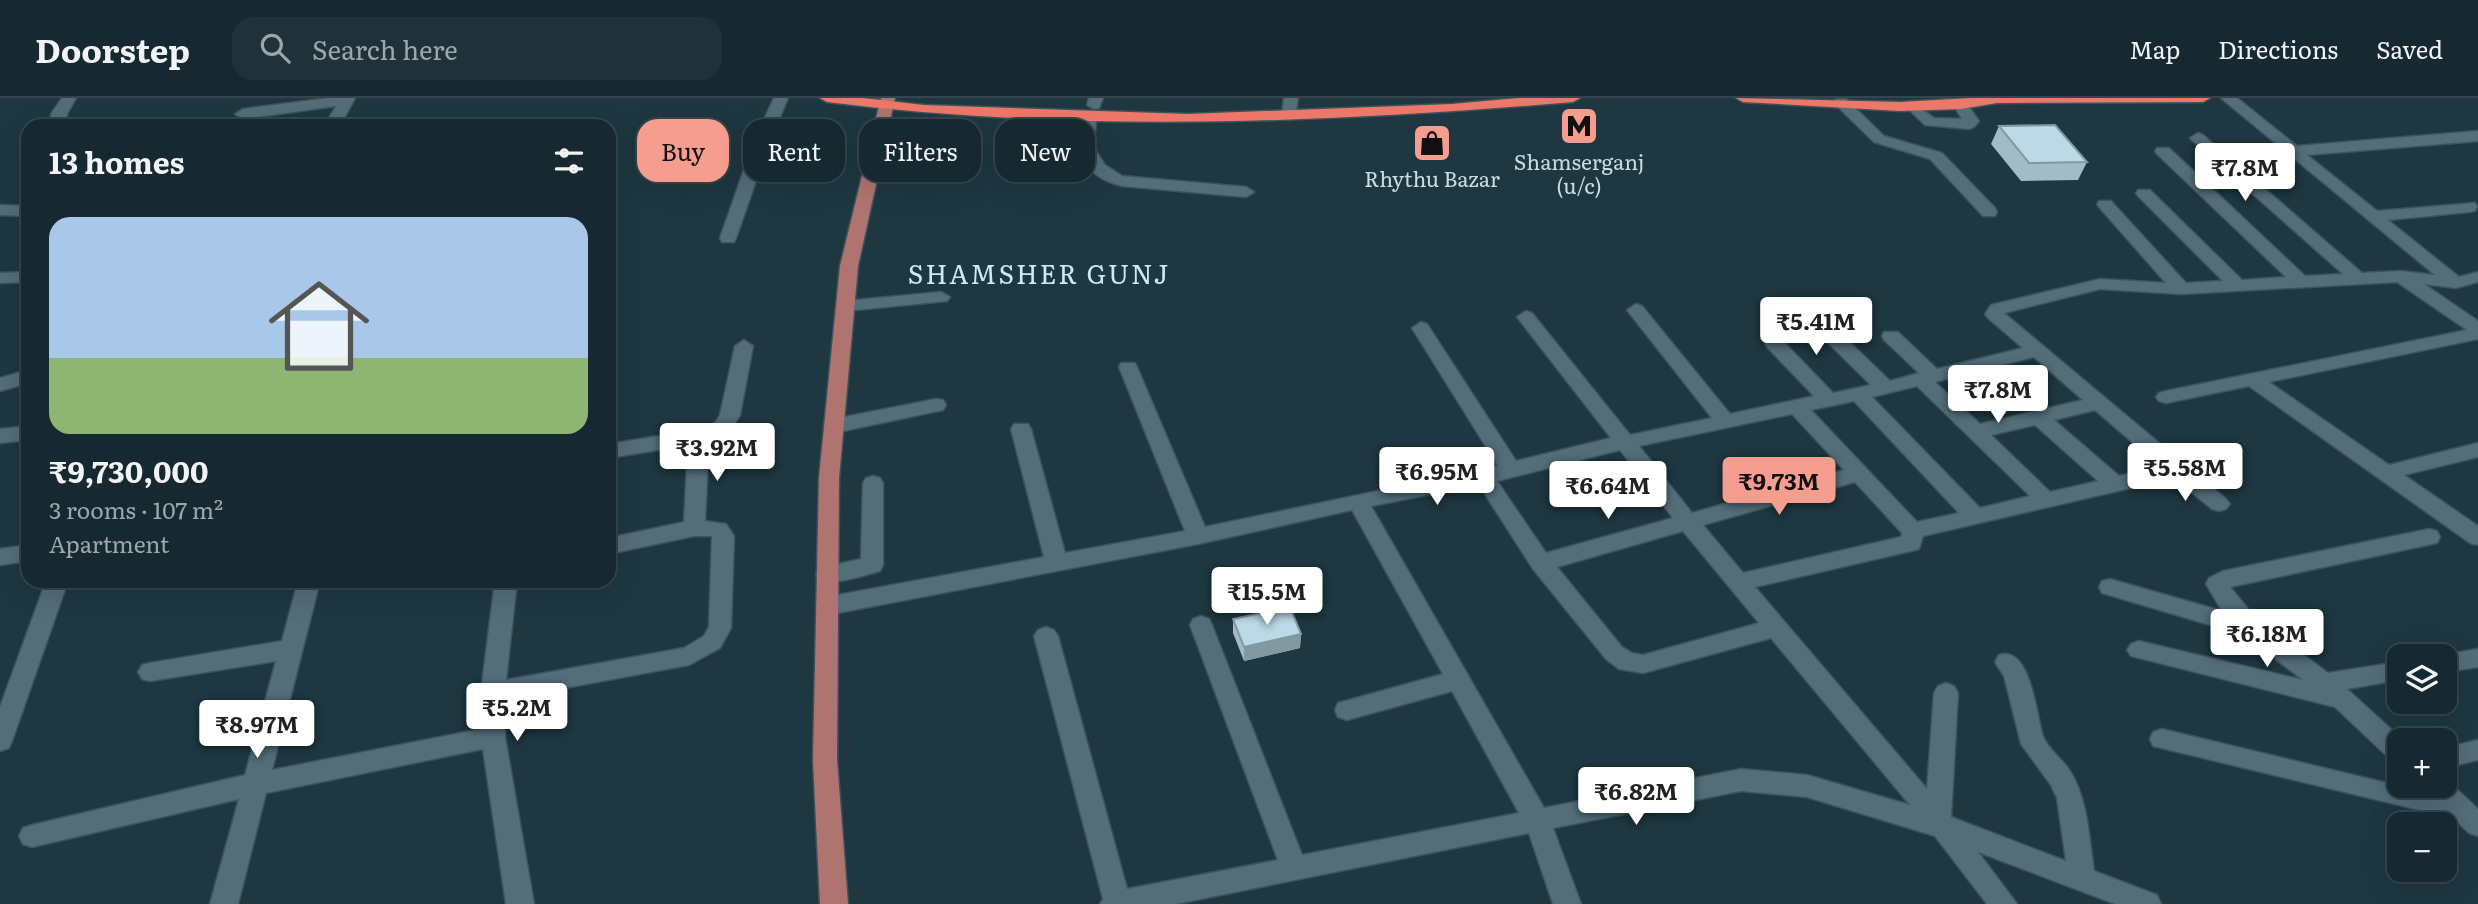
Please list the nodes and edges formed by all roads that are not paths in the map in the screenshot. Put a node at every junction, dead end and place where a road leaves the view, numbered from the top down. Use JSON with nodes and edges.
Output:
{"nodes":[{"id":1,"x":69,"y":98,"type":"edge"},
{"id":2,"x":781,"y":98,"type":"edge"},
{"id":3,"x":827,"y":98,"type":"edge"},
{"id":4,"x":908,"y":98,"type":"edge"},
{"id":5,"x":1347,"y":98,"type":"edge"},
{"id":6,"x":1573,"y":98,"type":"edge"},
{"id":7,"x":1743,"y":98,"type":"edge"},
{"id":8,"x":2203,"y":98,"type":"edge"},
{"id":9,"x":2228,"y":98,"type":"edge"},
{"id":10,"x":348,"y":99,"type":"edge"},
{"id":11,"x":1877,"y":101,"type":"edge"},
{"id":12,"x":1841,"y":102,"type":"junction"},
{"id":13,"x":1966,"y":102,"type":"edge"},
{"id":14,"x":886,"y":103,"type":"edge"},
{"id":15,"x":1291,"y":105,"type":"edge"},
{"id":16,"x":1911,"y":105,"type":"joint"},
{"id":17,"x":1093,"y":106,"type":"edge"},
{"id":18,"x":243,"y":114,"type":"dead end"},
{"id":19,"x":59,"y":119,"type":"edge"},
{"id":20,"x":336,"y":119,"type":"edge"},
{"id":21,"x":2478,"y":136,"type":"edge"},
{"id":22,"x":2198,"y":138,"type":"dead end"},
{"id":23,"x":2163,"y":151,"type":"dead end"},
{"id":24,"x":2296,"y":151,"type":"junction"},
{"id":25,"x":1246,"y":192,"type":"dead end"},
{"id":26,"x":2144,"y":193,"type":"dead end"},
{"id":27,"x":2105,"y":204,"type":"dead end"},
{"id":28,"x":2469,"y":207,"type":"dead end"},
{"id":29,"x":0,"y":211,"type":"edge"},
{"id":30,"x":21,"y":211,"type":"edge"},
{"id":31,"x":1989,"y":212,"type":"dead end"},
{"id":32,"x":2374,"y":216,"type":"junction"},
{"id":33,"x":728,"y":238,"type":"dead end"},
{"id":34,"x":2401,"y":276,"type":"junction"},
{"id":35,"x":21,"y":277,"type":"edge"},
{"id":36,"x":2478,"y":277,"type":"edge"},
{"id":37,"x":0,"y":278,"type":"edge"},
{"id":38,"x":2360,"y":280,"type":"junction"},
{"id":39,"x":2302,"y":283,"type":"junction"},
{"id":40,"x":2456,"y":283,"type":"junction"},
{"id":41,"x":2239,"y":287,"type":"junction"},
{"id":42,"x":2181,"y":289,"type":"junction"},
{"id":43,"x":2478,"y":290,"type":"edge"},
{"id":44,"x":941,"y":297,"type":"dead end"},
{"id":45,"x":845,"y":306,"type":"junction"},
{"id":46,"x":1636,"y":310,"type":"dead end"},
{"id":47,"x":1526,"y":317,"type":"dead end"},
{"id":48,"x":1422,"y":327,"type":"dead end"},
{"id":49,"x":1827,"y":331,"type":"dead end"},
{"id":50,"x":2478,"y":331,"type":"edge"},
{"id":51,"x":1891,"y":336,"type":"dead end"},
{"id":52,"x":1774,"y":343,"type":"dead end"},
{"id":53,"x":744,"y":346,"type":"dead end"},
{"id":54,"x":2036,"y":351,"type":"junction"},
{"id":55,"x":1128,"y":367,"type":"dead end"},
{"id":56,"x":21,"y":378,"type":"edge"},
{"id":57,"x":1927,"y":378,"type":"junction"},
{"id":58,"x":2250,"y":378,"type":"junction"},
{"id":59,"x":0,"y":385,"type":"edge"},
{"id":60,"x":1886,"y":388,"type":"junction"},
{"id":61,"x":1858,"y":394,"type":"junction"},
{"id":62,"x":2166,"y":397,"type":"dead end"},
{"id":63,"x":1829,"y":400,"type":"junction"},
{"id":64,"x":2098,"y":403,"type":"junction"},
{"id":65,"x":936,"y":405,"type":"dead end"},
{"id":66,"x":1796,"y":406,"type":"junction"},
{"id":67,"x":2040,"y":418,"type":"junction"},
{"id":68,"x":1726,"y":421,"type":"junction"},
{"id":69,"x":834,"y":426,"type":"junction"},
{"id":70,"x":1021,"y":429,"type":"dead end"},
{"id":71,"x":1976,"y":432,"type":"junction"},
{"id":72,"x":21,"y":434,"type":"edge"},
{"id":73,"x":0,"y":436,"type":"edge"},
{"id":74,"x":699,"y":436,"type":"junction"},
{"id":75,"x":1625,"y":442,"type":"junction"},
{"id":76,"x":616,"y":449,"type":"edge"},
{"id":77,"x":2476,"y":452,"type":"edge"},
{"id":78,"x":1511,"y":470,"type":"junction"},
{"id":79,"x":2178,"y":470,"type":"junction"},
{"id":80,"x":2386,"y":472,"type":"junction"},
{"id":81,"x":1860,"y":473,"type":"junction"},
{"id":82,"x":1484,"y":477,"type":"junction"},
{"id":83,"x":873,"y":483,"type":"dead end"},
{"id":84,"x":2115,"y":484,"type":"junction"},
{"id":85,"x":2046,"y":500,"type":"junction"},
{"id":86,"x":1359,"y":501,"type":"junction"},
{"id":87,"x":2219,"y":504,"type":"dead end"},
{"id":88,"x":1976,"y":517,"type":"junction"},
{"id":89,"x":1687,"y":521,"type":"junction"},
{"id":90,"x":694,"y":528,"type":"junction"},
{"id":91,"x":1913,"y":531,"type":"junction"},
{"id":92,"x":1198,"y":536,"type":"junction"},
{"id":93,"x":2429,"y":537,"type":"dead end"},
{"id":94,"x":2478,"y":537,"type":"edge"},
{"id":95,"x":616,"y":545,"type":"edge"},
{"id":96,"x":21,"y":554,"type":"edge"},
{"id":97,"x":0,"y":557,"type":"edge"},
{"id":98,"x":1056,"y":561,"type":"junction"},
{"id":99,"x":1541,"y":563,"type":"junction"},
{"id":100,"x":827,"y":574,"type":"junction"},
{"id":101,"x":1739,"y":582,"type":"junction"},
{"id":102,"x":2110,"y":587,"type":"dead end"},
{"id":103,"x":55,"y":588,"type":"edge"},
{"id":104,"x":307,"y":588,"type":"edge"},
{"id":105,"x":505,"y":588,"type":"edge"},
{"id":106,"x":827,"y":606,"type":"junction"},
{"id":107,"x":1201,"y":625,"type":"dead end"},
{"id":108,"x":1774,"y":628,"type":"junction"},
{"id":109,"x":2249,"y":628,"type":"junction"},
{"id":110,"x":1046,"y":636,"type":"dead end"},
{"id":111,"x":292,"y":649,"type":"junction"},
{"id":112,"x":2138,"y":650,"type":"dead end"},
{"id":113,"x":2478,"y":658,"type":"edge"},
{"id":114,"x":2457,"y":661,"type":"edge"},
{"id":115,"x":2007,"y":662,"type":"dead end"},
{"id":116,"x":150,"y":671,"type":"dead end"},
{"id":117,"x":2387,"y":675,"type":"edge"},
{"id":118,"x":1460,"y":679,"type":"junction"},
{"id":119,"x":2333,"y":691,"type":"junction"},
{"id":120,"x":493,"y":692,"type":"junction"},
{"id":121,"x":1946,"y":692,"type":"dead end"},
{"id":122,"x":1347,"y":710,"type":"dead end"},
{"id":123,"x":494,"y":737,"type":"junction"},
{"id":124,"x":2162,"y":739,"type":"dead end"},
{"id":125,"x":0,"y":741,"type":"edge"},
{"id":126,"x":2387,"y":741,"type":"edge"},
{"id":127,"x":2478,"y":750,"type":"edge"},
{"id":128,"x":2457,"y":755,"type":"edge"},
{"id":129,"x":255,"y":784,"type":"junction"},
{"id":130,"x":2449,"y":798,"type":"edge"},
{"id":131,"x":2469,"y":817,"type":"edge"},
{"id":132,"x":1538,"y":822,"type":"junction"},
{"id":133,"x":1942,"y":824,"type":"junction"},
{"id":134,"x":32,"y":836,"type":"dead end"},
{"id":135,"x":1294,"y":868,"type":"junction"},
{"id":136,"x":2082,"y":879,"type":"junction"},
{"id":137,"x":224,"y":904,"type":"edge"},
{"id":138,"x":520,"y":904,"type":"edge"},
{"id":139,"x":834,"y":904,"type":"edge"},
{"id":140,"x":1116,"y":904,"type":"edge"},
{"id":141,"x":1567,"y":904,"type":"edge"},
{"id":142,"x":2003,"y":904,"type":"edge"},
{"id":143,"x":2147,"y":904,"type":"edge"}],
"edges":[{"from":1,"to":19,"type":"street"},
{"from":2,"to":33,"type":"street"},
{"from":3,"to":14,"type":"highway"},
{"from":4,"to":17,"type":"highway"},
{"from":5,"to":15,"type":"highway"},
{"from":6,"to":15,"type":"highway"},
{"from":7,"to":12,"type":"highway"},
{"from":8,"to":13,"type":"highway"},
{"from":9,"to":24,"type":"street"},
{"from":10,"to":18,"type":"street"},
{"from":10,"to":20,"type":"street"},
{"from":11,"to":12,"type":"highway"},
{"from":11,"to":16,"type":"highway"},
{"from":12,"to":31,"type":"street"},
{"from":13,"to":16,"type":"street"},
{"from":14,"to":17,"type":"highway"},
{"from":14,"to":45,"type":"main road"},
{"from":15,"to":17,"type":"highway"},
{"from":17,"to":25,"type":"street"},
{"from":21,"to":24,"type":"street"},
{"from":22,"to":38,"type":"street"},
{"from":23,"to":39,"type":"street"},
{"from":24,"to":32,"type":"street"},
{"from":26,"to":41,"type":"street"},
{"from":27,"to":42,"type":"street"},
{"from":28,"to":32,"type":"street"},
{"from":29,"to":30,"type":"street"},
{"from":32,"to":40,"type":"street"},
{"from":34,"to":38,"type":"street"},
{"from":34,"to":40,"type":"street"},
{"from":34,"to":50,"type":"street"},
{"from":35,"to":37,"type":"street"},
{"from":36,"to":40,"type":"street"},
{"from":38,"to":39,"type":"street"},
{"from":39,"to":41,"type":"street"},
{"from":40,"to":43,"type":"street"},
{"from":41,"to":42,"type":"street"},
{"from":42,"to":54,"type":"street"},
{"from":44,"to":45,"type":"street"},
{"from":45,"to":69,"type":"main road"},
{"from":46,"to":68,"type":"street"},
{"from":47,"to":75,"type":"street"},
{"from":48,"to":78,"type":"street"},
{"from":49,"to":60,"type":"street"},
{"from":50,"to":58,"type":"street"},
{"from":51,"to":57,"type":"street"},
{"from":52,"to":63,"type":"street"},
{"from":53,"to":74,"type":"street"},
{"from":54,"to":57,"type":"street"},
{"from":54,"to":64,"type":"street"},
{"from":55,"to":92,"type":"street"},
{"from":56,"to":59,"type":"street"},
{"from":57,"to":60,"type":"street"},
{"from":57,"to":71,"type":"street"},
{"from":58,"to":62,"type":"street"},
{"from":58,"to":80,"type":"street"},
{"from":60,"to":61,"type":"street"},
{"from":61,"to":63,"type":"street"},
{"from":61,"to":88,"type":"street"},
{"from":63,"to":66,"type":"street"},
{"from":64,"to":67,"type":"street"},
{"from":64,"to":79,"type":"street"},
{"from":65,"to":69,"type":"street"},
{"from":66,"to":68,"type":"street"},
{"from":66,"to":81,"type":"street"},
{"from":67,"to":71,"type":"street"},
{"from":67,"to":84,"type":"street"},
{"from":68,"to":75,"type":"street"},
{"from":69,"to":100,"type":"main road"},
{"from":70,"to":98,"type":"street"},
{"from":71,"to":85,"type":"street"},
{"from":72,"to":73,"type":"street"},
{"from":74,"to":76,"type":"street"},
{"from":74,"to":90,"type":"street"},
{"from":75,"to":78,"type":"street"},
{"from":75,"to":89,"type":"street"},
{"from":77,"to":80,"type":"street"},
{"from":78,"to":82,"type":"street"},
{"from":79,"to":84,"type":"street"},
{"from":79,"to":87,"type":"street"},
{"from":80,"to":94,"type":"street"},
{"from":81,"to":89,"type":"street"},
{"from":81,"to":91,"type":"street"},
{"from":82,"to":86,"type":"street"},
{"from":82,"to":99,"type":"street"},
{"from":83,"to":100,"type":"street"},
{"from":84,"to":85,"type":"street"},
{"from":85,"to":88,"type":"street"},
{"from":86,"to":92,"type":"street"},
{"from":86,"to":118,"type":"street"},
{"from":88,"to":91,"type":"street"},
{"from":89,"to":99,"type":"street"},
{"from":89,"to":101,"type":"street"},
{"from":90,"to":95,"type":"street"},
{"from":90,"to":120,"type":"street"},
{"from":91,"to":101,"type":"street"},
{"from":92,"to":98,"type":"street"},
{"from":93,"to":109,"type":"street"},
{"from":96,"to":97,"type":"street"},
{"from":98,"to":106,"type":"street"},
{"from":99,"to":108,"type":"street"},
{"from":100,"to":106,"type":"main road"},
{"from":101,"to":108,"type":"street"},
{"from":102,"to":109,"type":"street"},
{"from":103,"to":125,"type":"street"},
{"from":104,"to":111,"type":"street"},
{"from":105,"to":120,"type":"street"},
{"from":106,"to":139,"type":"main road"},
{"from":107,"to":135,"type":"street"},
{"from":108,"to":133,"type":"street"},
{"from":109,"to":119,"type":"street"},
{"from":110,"to":140,"type":"street"},
{"from":111,"to":116,"type":"street"},
{"from":111,"to":129,"type":"street"},
{"from":112,"to":119,"type":"street"},
{"from":113,"to":114,"type":"street"},
{"from":115,"to":136,"type":"street"},
{"from":117,"to":119,"type":"street"},
{"from":118,"to":122,"type":"street"},
{"from":118,"to":132,"type":"street"},
{"from":119,"to":126,"type":"street"},
{"from":120,"to":123,"type":"street"},
{"from":121,"to":133,"type":"street"},
{"from":123,"to":129,"type":"street"},
{"from":123,"to":138,"type":"street"},
{"from":124,"to":131,"type":"street"},
{"from":127,"to":128,"type":"street"},
{"from":129,"to":134,"type":"street"},
{"from":129,"to":137,"type":"street"},
{"from":130,"to":131,"type":"street"},
{"from":132,"to":133,"type":"street"},
{"from":132,"to":135,"type":"street"},
{"from":132,"to":141,"type":"street"},
{"from":133,"to":136,"type":"street"},
{"from":133,"to":142,"type":"street"},
{"from":135,"to":140,"type":"street"},
{"from":136,"to":143,"type":"street"}]}
